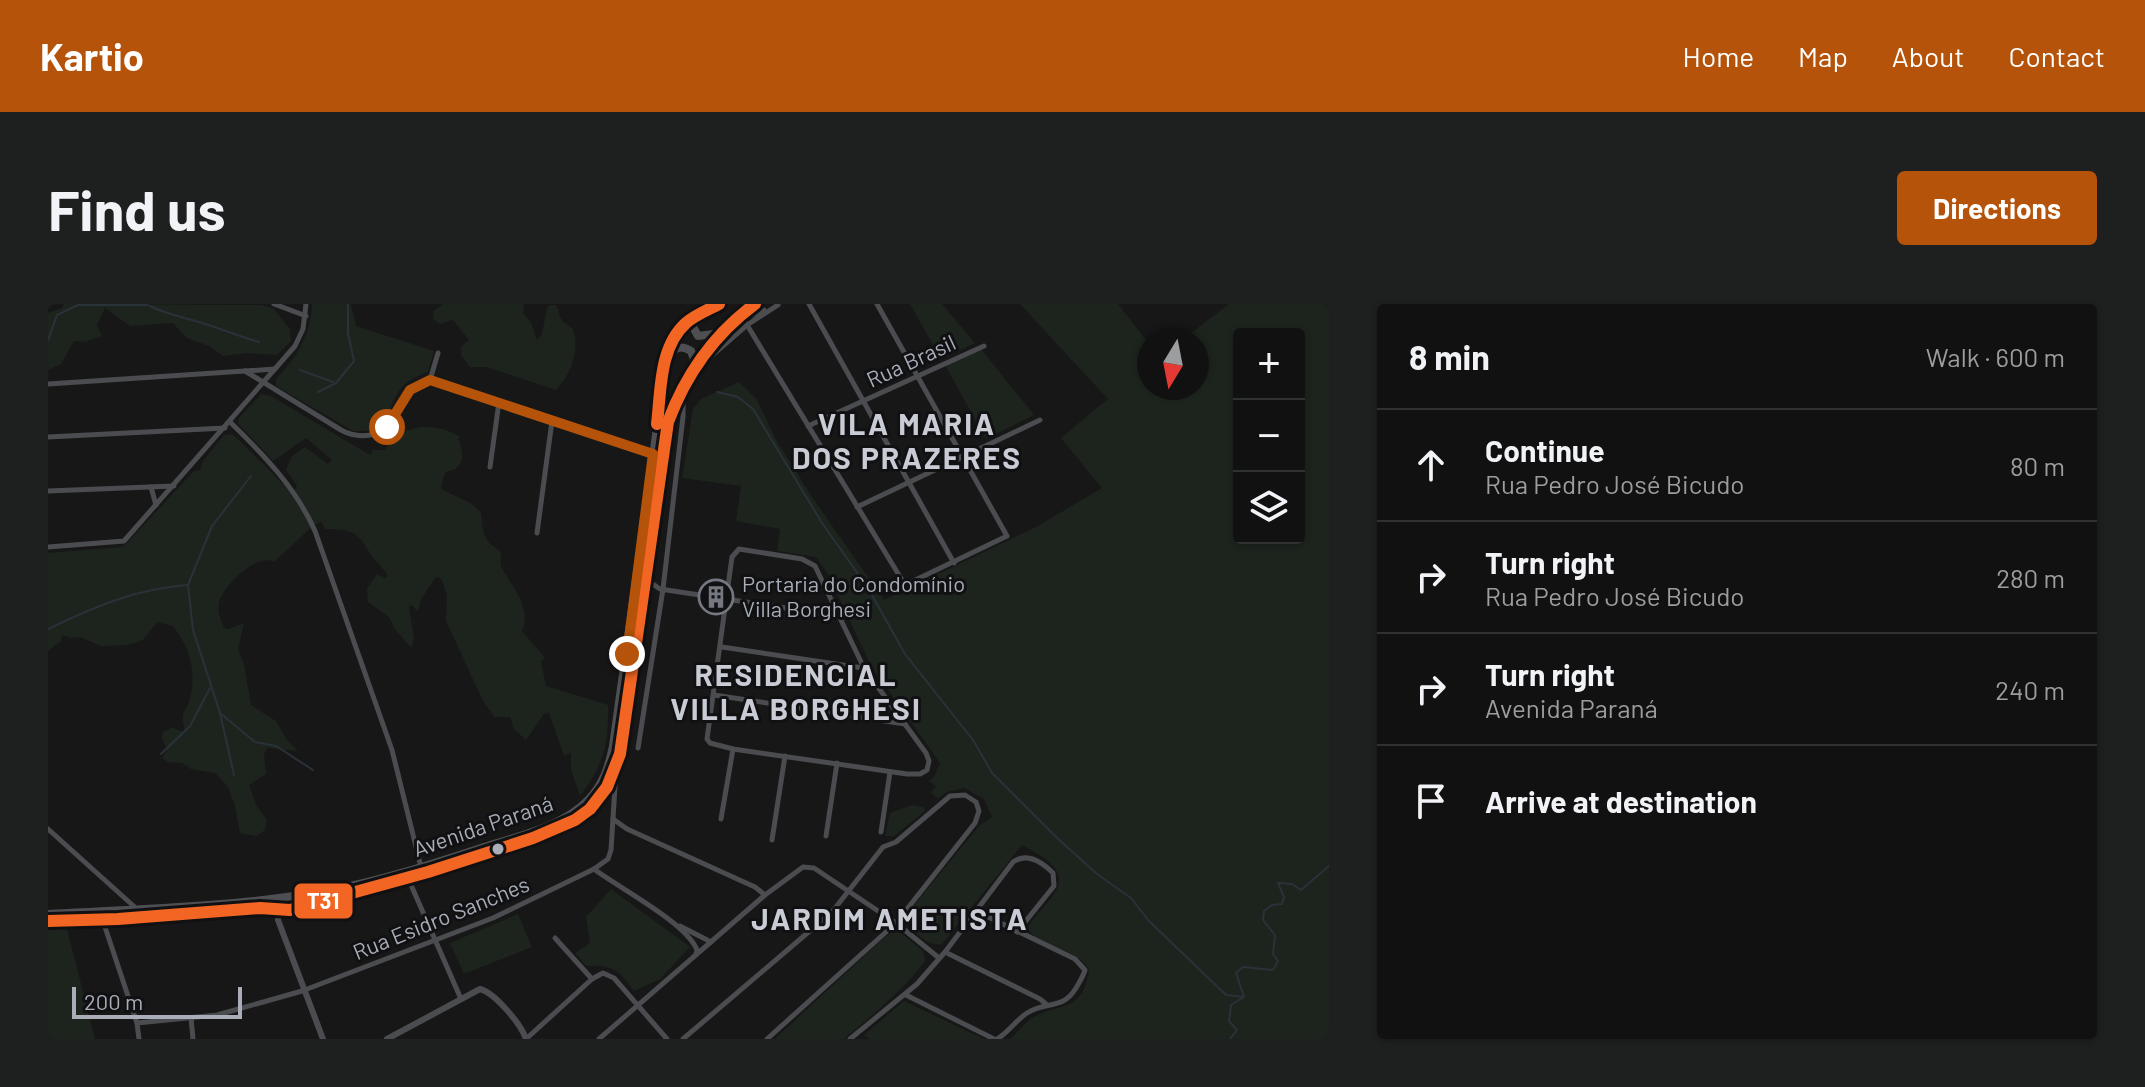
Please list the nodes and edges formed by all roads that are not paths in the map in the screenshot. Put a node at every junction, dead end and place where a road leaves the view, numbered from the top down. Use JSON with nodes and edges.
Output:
{"nodes":[{"id":1,"x":274,"y":304,"type":"edge"},
{"id":2,"x":306,"y":304,"type":"edge"},
{"id":3,"x":719,"y":304,"type":"edge"},
{"id":4,"x":755,"y":304,"type":"edge"},
{"id":5,"x":779,"y":304,"type":"edge"},
{"id":6,"x":809,"y":304,"type":"edge"},
{"id":7,"x":877,"y":304,"type":"edge"},
{"id":8,"x":306,"y":316,"type":"junction"},
{"id":9,"x":697,"y":316,"type":"junction"},
{"id":10,"x":744,"y":319,"type":"junction"},
{"id":11,"x":722,"y":333,"type":"junction"},
{"id":12,"x":984,"y":346,"type":"dead end"},
{"id":13,"x":438,"y":353,"type":"dead end"},
{"id":14,"x":667,"y":355,"type":"junction"},
{"id":15,"x":276,"y":369,"type":"junction"},
{"id":16,"x":245,"y":371,"type":"junction"},
{"id":17,"x":690,"y":374,"type":"junction"},
{"id":18,"x":917,"y":376,"type":"junction"},
{"id":19,"x":430,"y":380,"type":"junction"},
{"id":20,"x":48,"y":384,"type":"edge"},
{"id":21,"x":263,"y":384,"type":"junction"},
{"id":22,"x":683,"y":386,"type":"junction"},
{"id":23,"x":863,"y":401,"type":"junction"},
{"id":24,"x":499,"y":402,"type":"junction"},
{"id":25,"x":1040,"y":420,"type":"dead end"},
{"id":26,"x":552,"y":421,"type":"junction"},
{"id":27,"x":230,"y":422,"type":"junction"},
{"id":28,"x":808,"y":426,"type":"junction"},
{"id":29,"x":225,"y":428,"type":"junction"},
{"id":30,"x":200,"y":429,"type":"junction"},
{"id":31,"x":48,"y":437,"type":"edge"},
{"id":32,"x":208,"y":448,"type":"junction"},
{"id":33,"x":653,"y":454,"type":"junction"},
{"id":34,"x":962,"y":457,"type":"junction"},
{"id":35,"x":490,"y":467,"type":"dead end"},
{"id":36,"x":909,"y":482,"type":"junction"},
{"id":37,"x":174,"y":486,"type":"junction"},
{"id":38,"x":151,"y":487,"type":"junction"},
{"id":39,"x":48,"y":491,"type":"edge"},
{"id":40,"x":156,"y":506,"type":"junction"},
{"id":41,"x":857,"y":507,"type":"junction"},
{"id":42,"x":537,"y":533,"type":"dead end"},
{"id":43,"x":48,"y":547,"type":"edge"},
{"id":44,"x":954,"y":563,"type":"junction"},
{"id":45,"x":645,"y":576,"type":"junction"},
{"id":46,"x":662,"y":589,"type":"junction"},
{"id":47,"x":727,"y":598,"type":"junction"},
{"id":48,"x":642,"y":599,"type":"junction"},
{"id":49,"x":834,"y":600,"type":"junction"},
{"id":50,"x":815,"y":611,"type":"junction"},
{"id":51,"x":840,"y":616,"type":"junction"},
{"id":52,"x":722,"y":647,"type":"junction"},
{"id":53,"x":857,"y":655,"type":"junction"},
{"id":54,"x":841,"y":665,"type":"junction"},
{"id":55,"x":864,"y":668,"type":"junction"},
{"id":56,"x":714,"y":695,"type":"junction"},
{"id":57,"x":893,"y":709,"type":"junction"},
{"id":58,"x":875,"y":719,"type":"junction"},
{"id":59,"x":905,"y":724,"type":"junction"},
{"id":60,"x":638,"y":748,"type":"dead end"},
{"id":61,"x":733,"y":749,"type":"junction"},
{"id":62,"x":785,"y":756,"type":"junction"},
{"id":63,"x":837,"y":763,"type":"junction"},
{"id":64,"x":617,"y":767,"type":"junction"},
{"id":65,"x":890,"y":772,"type":"junction"},
{"id":66,"x":613,"y":819,"type":"junction"},
{"id":67,"x":721,"y":819,"type":"dead end"},
{"id":68,"x":48,"y":829,"type":"edge"},
{"id":69,"x":627,"y":829,"type":"junction"},
{"id":70,"x":881,"y":832,"type":"dead end"},
{"id":71,"x":612,"y":836,"type":"junction"},
{"id":72,"x":826,"y":836,"type":"dead end"},
{"id":73,"x":772,"y":840,"type":"dead end"},
{"id":74,"x":421,"y":867,"type":"junction"},
{"id":75,"x":594,"y":869,"type":"junction"},
{"id":76,"x":408,"y":878,"type":"junction"},
{"id":77,"x":329,"y":890,"type":"junction"},
{"id":78,"x":847,"y":891,"type":"junction"},
{"id":79,"x":765,"y":895,"type":"junction"},
{"id":80,"x":278,"y":909,"type":"junction"},
{"id":81,"x":139,"y":911,"type":"junction"},
{"id":82,"x":976,"y":911,"type":"junction"},
{"id":83,"x":48,"y":914,"type":"edge"},
{"id":84,"x":101,"y":916,"type":"junction"},
{"id":85,"x":48,"y":921,"type":"edge"},
{"id":86,"x":671,"y":922,"type":"junction"},
{"id":87,"x":896,"y":923,"type":"junction"},
{"id":88,"x":1017,"y":932,"type":"junction"},
{"id":89,"x":555,"y":938,"type":"dead end"},
{"id":90,"x":435,"y":942,"type":"junction"},
{"id":91,"x":711,"y":942,"type":"junction"},
{"id":92,"x":945,"y":952,"type":"junction"},
{"id":93,"x":696,"y":954,"type":"junction"},
{"id":94,"x":939,"y":958,"type":"junction"},
{"id":95,"x":592,"y":979,"type":"junction"},
{"id":96,"x":305,"y":989,"type":"junction"},
{"id":97,"x":906,"y":995,"type":"junction"},
{"id":98,"x":461,"y":999,"type":"junction"},
{"id":99,"x":1046,"y":1004,"type":"junction"},
{"id":100,"x":638,"y":1006,"type":"junction"},
{"id":101,"x":191,"y":1018,"type":"junction"},
{"id":102,"x":137,"y":1023,"type":"junction"},
{"id":103,"x":525,"y":1036,"type":"edge"},
{"id":104,"x":139,"y":1039,"type":"edge"},
{"id":105,"x":193,"y":1039,"type":"edge"},
{"id":106,"x":323,"y":1039,"type":"edge"},
{"id":107,"x":387,"y":1039,"type":"edge"},
{"id":108,"x":599,"y":1039,"type":"edge"},
{"id":109,"x":667,"y":1039,"type":"edge"},
{"id":110,"x":683,"y":1039,"type":"edge"},
{"id":111,"x":767,"y":1039,"type":"edge"},
{"id":112,"x":850,"y":1039,"type":"edge"},
{"id":113,"x":995,"y":1039,"type":"edge"}],
"edges":[{"from":1,"to":8,"type":"street"},
{"from":2,"to":8,"type":"street"},
{"from":3,"to":9,"type":"main road","name":"Avenida Paraná"},
{"from":4,"to":10,"type":"main road","name":"Avenida Paraná"},
{"from":5,"to":10,"type":"street","name":"Avenida Paraná"},
{"from":6,"to":23,"type":"street"},
{"from":7,"to":18,"type":"street"},
{"from":8,"to":15,"type":"street"},
{"from":9,"to":11,"type":"main road"},
{"from":9,"to":14,"type":"main road","name":"Avenida Paraná"},
{"from":10,"to":11,"type":"main road","name":"Avenida Paraná"},
{"from":10,"to":17,"type":"street","name":"Avenida Paraná"},
{"from":10,"to":28,"type":"street"},
{"from":11,"to":17,"type":"main road","name":"Avenida Paraná"},
{"from":12,"to":18,"type":"street","name":"Rua Brasil"},
{"from":13,"to":19,"type":"street"},
{"from":14,"to":17,"type":"main road"},
{"from":14,"to":33,"type":"main road","name":"Avenida Paraná"},
{"from":15,"to":16,"type":"street"},
{"from":15,"to":21,"type":"street"},
{"from":16,"to":20,"type":"street"},
{"from":16,"to":21,"type":"street"},
{"from":17,"to":22,"type":"main road","name":"Avenida Paraná"},
{"from":18,"to":23,"type":"street","name":"Rua Brasil"},
{"from":18,"to":34,"type":"street"},
{"from":19,"to":21,"type":"street"},
{"from":19,"to":24,"type":"street"},
{"from":21,"to":27,"type":"street"},
{"from":22,"to":45,"type":"main road","name":"Avenida Paraná"},
{"from":22,"to":46,"type":"street"},
{"from":23,"to":28,"type":"street","name":"Rua Brasil"},
{"from":23,"to":36,"type":"street"},
{"from":24,"to":26,"type":"street"},
{"from":24,"to":35,"type":"street"},
{"from":25,"to":34,"type":"street"},
{"from":26,"to":33,"type":"street"},
{"from":26,"to":42,"type":"street"},
{"from":27,"to":29,"type":"street"},
{"from":27,"to":74,"type":"street"},
{"from":28,"to":41,"type":"street"},
{"from":29,"to":30,"type":"street"},
{"from":29,"to":32,"type":"street"},
{"from":30,"to":31,"type":"street"},
{"from":30,"to":32,"type":"street"},
{"from":32,"to":37,"type":"street"},
{"from":33,"to":74,"type":"main road","name":"Avenida Paraná"},
{"from":34,"to":36,"type":"street"},
{"from":34,"to":44,"type":"street"},
{"from":36,"to":41,"type":"street"},
{"from":36,"to":44,"type":"street"},
{"from":37,"to":38,"type":"street"},
{"from":37,"to":40,"type":"street"},
{"from":38,"to":39,"type":"street"},
{"from":38,"to":40,"type":"street"},
{"from":40,"to":43,"type":"street"},
{"from":41,"to":44,"type":"street"},
{"from":45,"to":46,"type":"street"},
{"from":45,"to":48,"type":"main road","name":"Avenida Paraná"},
{"from":46,"to":47,"type":"street"},
{"from":46,"to":48,"type":"street"},
{"from":46,"to":60,"type":"street"},
{"from":47,"to":49,"type":"street"},
{"from":47,"to":50,"type":"street"},
{"from":47,"to":52,"type":"street"},
{"from":48,"to":64,"type":"main road","name":"Avenida Paraná"},
{"from":49,"to":50,"type":"street"},
{"from":49,"to":51,"type":"street"},
{"from":50,"to":51,"type":"street"},
{"from":51,"to":53,"type":"street"},
{"from":52,"to":54,"type":"street"},
{"from":52,"to":56,"type":"street"},
{"from":53,"to":54,"type":"street"},
{"from":53,"to":55,"type":"street"},
{"from":54,"to":55,"type":"street"},
{"from":55,"to":57,"type":"street"},
{"from":56,"to":58,"type":"street"},
{"from":56,"to":61,"type":"street"},
{"from":57,"to":58,"type":"street"},
{"from":57,"to":59,"type":"street"},
{"from":58,"to":59,"type":"street"},
{"from":59,"to":65,"type":"street"},
{"from":61,"to":62,"type":"street"},
{"from":61,"to":67,"type":"street"},
{"from":62,"to":63,"type":"street"},
{"from":62,"to":73,"type":"street"},
{"from":63,"to":65,"type":"street"},
{"from":63,"to":72,"type":"street"},
{"from":64,"to":66,"type":"street"},
{"from":64,"to":76,"type":"main road","name":"Avenida Paraná"},
{"from":65,"to":70,"type":"street"},
{"from":66,"to":69,"type":"street"},
{"from":66,"to":71,"type":"street"},
{"from":68,"to":81,"type":"street"},
{"from":69,"to":71,"type":"street"},
{"from":69,"to":79,"type":"street"},
{"from":71,"to":75,"type":"street"},
{"from":74,"to":77,"type":"main road","name":"Avenida Paraná"},
{"from":75,"to":86,"type":"street"},
{"from":75,"to":90,"type":"street","name":"Rua Esidro Sanches"},
{"from":76,"to":80,"type":"main road","name":"Avenida Paraná"},
{"from":76,"to":90,"type":"street"},
{"from":77,"to":80,"type":"main road"},
{"from":77,"to":81,"type":"main road","name":"Avenida Paraná"},
{"from":78,"to":79,"type":"street"},
{"from":78,"to":87,"type":"street"},
{"from":78,"to":87,"type":"street"},
{"from":78,"to":110,"type":"street"},
{"from":79,"to":91,"type":"street"},
{"from":80,"to":84,"type":"main road","name":"Avenida Paraná"},
{"from":80,"to":96,"type":"street"},
{"from":81,"to":84,"type":"main road","name":"Avenida Paraná"},
{"from":82,"to":88,"type":"street"},
{"from":82,"to":88,"type":"street"},
{"from":82,"to":92,"type":"street"},
{"from":83,"to":84,"type":"main road","name":"Avenida Paraná"},
{"from":84,"to":85,"type":"main road","name":"Avenida Paraná"},
{"from":84,"to":102,"type":"street"},
{"from":86,"to":91,"type":"street"},
{"from":86,"to":93,"type":"street"},
{"from":87,"to":94,"type":"street"},
{"from":87,"to":111,"type":"street"},
{"from":88,"to":99,"type":"street"},
{"from":89,"to":95,"type":"street"},
{"from":90,"to":96,"type":"street","name":"Rua Esidro Sanches"},
{"from":90,"to":98,"type":"street"},
{"from":91,"to":93,"type":"street"},
{"from":92,"to":94,"type":"street"},
{"from":92,"to":99,"type":"street"},
{"from":93,"to":100,"type":"street"},
{"from":94,"to":97,"type":"street"},
{"from":95,"to":100,"type":"street"},
{"from":95,"to":103,"type":"street"},
{"from":96,"to":101,"type":"street","name":"Rua Esidro Sanches"},
{"from":96,"to":106,"type":"street"},
{"from":97,"to":112,"type":"street"},
{"from":97,"to":113,"type":"street"},
{"from":98,"to":103,"type":"street"},
{"from":98,"to":107,"type":"street"},
{"from":99,"to":113,"type":"street"},
{"from":100,"to":108,"type":"street"},
{"from":100,"to":109,"type":"street"},
{"from":101,"to":102,"type":"street","name":"Rua Esidro Sanches"},
{"from":101,"to":105,"type":"street"},
{"from":102,"to":104,"type":"street"}]}
